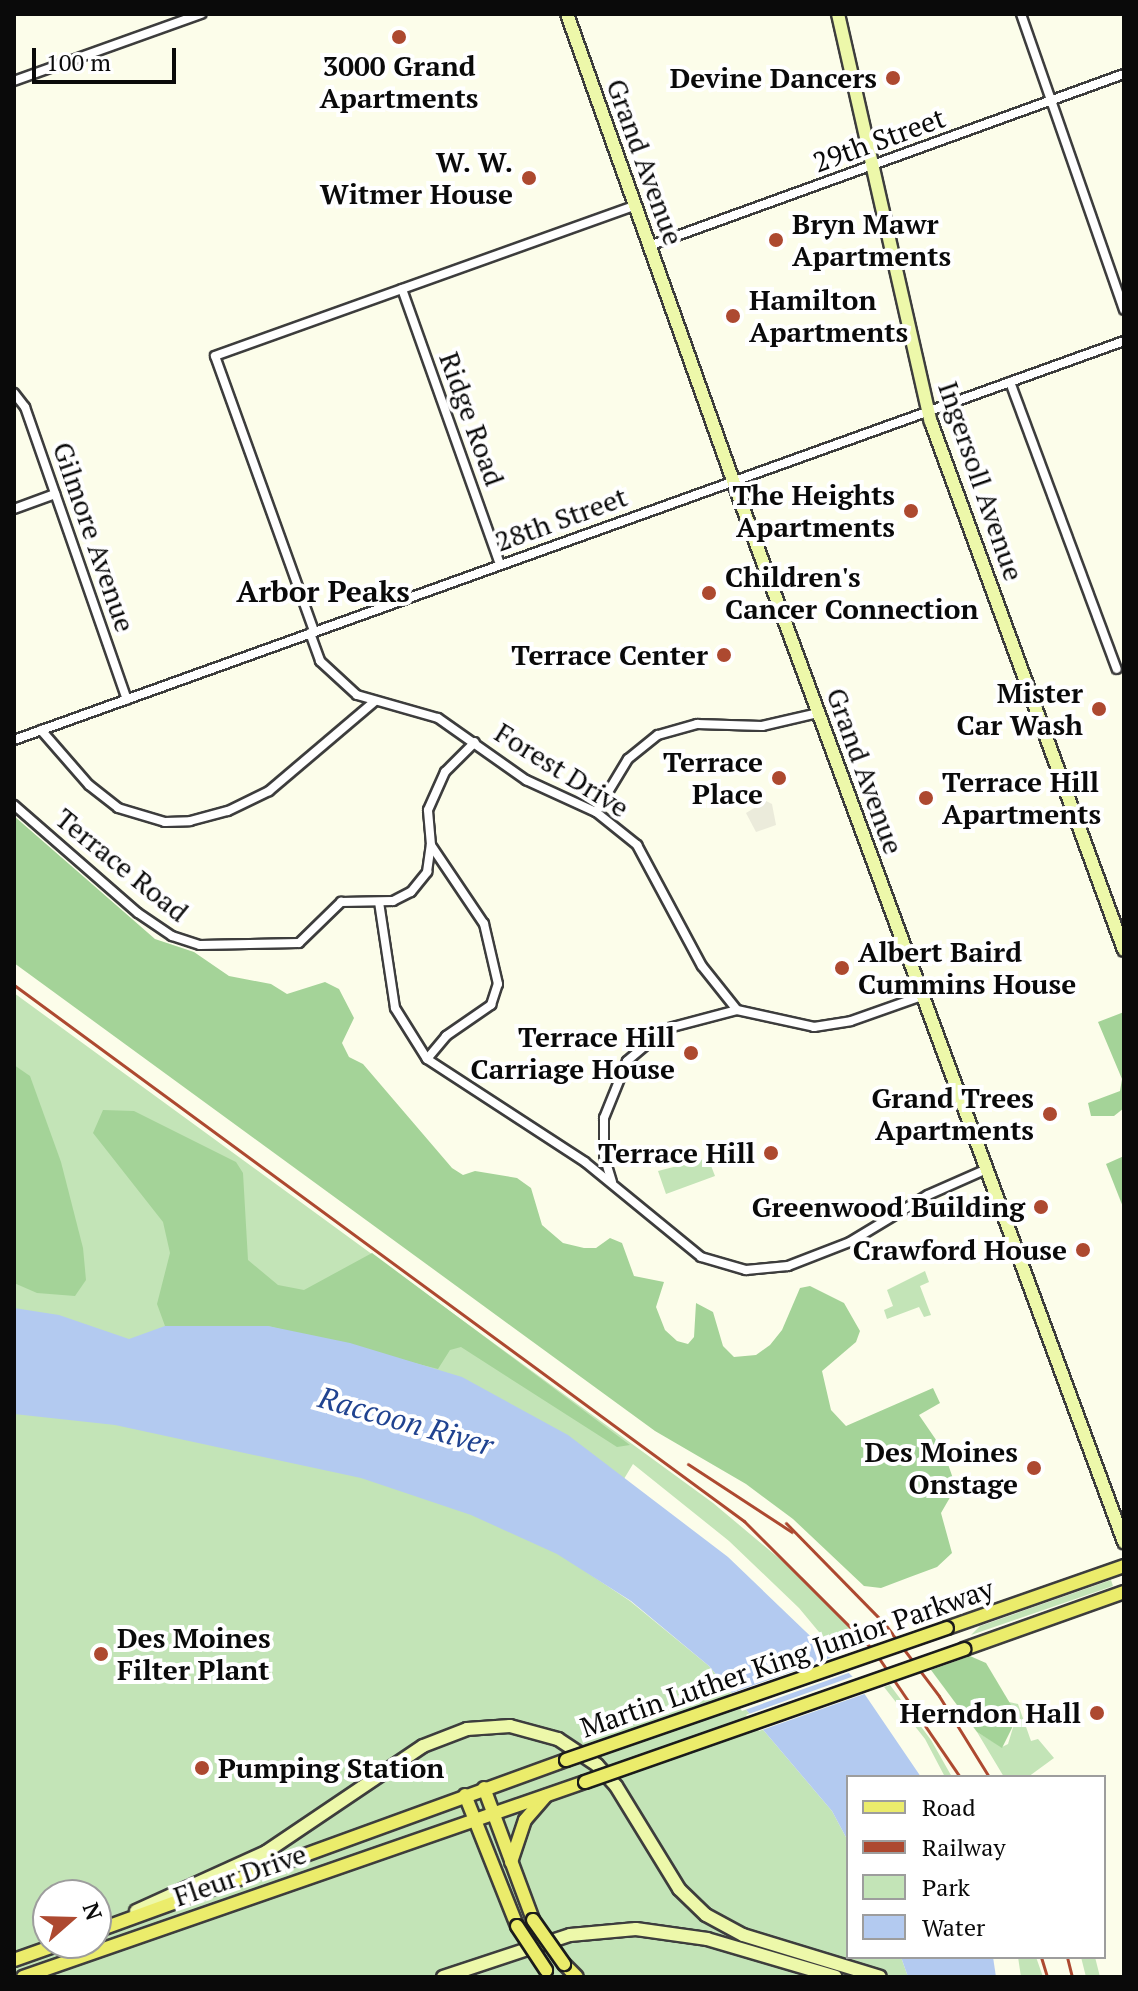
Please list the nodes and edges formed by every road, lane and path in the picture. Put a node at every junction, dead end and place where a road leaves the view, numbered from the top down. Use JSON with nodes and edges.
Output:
{"nodes":[{"id":1,"x":201,"y":14,"type":"edge"},
{"id":2,"x":567,"y":14,"type":"edge"},
{"id":3,"x":838,"y":14,"type":"edge"},
{"id":4,"x":1021,"y":14,"type":"edge"},
{"id":5,"x":1124,"y":74,"type":"edge"},
{"id":6,"x":14,"y":81,"type":"edge"},
{"id":7,"x":1051,"y":101,"type":"junction"},
{"id":8,"x":873,"y":166,"type":"junction"},
{"id":9,"x":635,"y":206,"type":"junction"},
{"id":10,"x":649,"y":246,"type":"junction"},
{"id":11,"x":402,"y":289,"type":"junction"},
{"id":12,"x":1124,"y":310,"type":"edge"},
{"id":13,"x":1124,"y":341,"type":"edge"},
{"id":14,"x":1010,"y":382,"type":"junction"},
{"id":15,"x":14,"y":393,"type":"edge"},
{"id":16,"x":928,"y":411,"type":"junction"},
{"id":17,"x":733,"y":481,"type":"junction"},
{"id":18,"x":55,"y":494,"type":"junction"},
{"id":19,"x":14,"y":509,"type":"edge"},
{"id":20,"x":500,"y":564,"type":"junction"},
{"id":21,"x":312,"y":632,"type":"junction"},
{"id":22,"x":1117,"y":669,"type":"dead end"},
{"id":23,"x":127,"y":700,"type":"junction"},
{"id":24,"x":374,"y":702,"type":"junction"},
{"id":25,"x":818,"y":713,"type":"junction"},
{"id":26,"x":41,"y":730,"type":"junction"},
{"id":27,"x":14,"y":740,"type":"edge"},
{"id":28,"x":475,"y":742,"type":"junction"},
{"id":29,"x":14,"y":805,"type":"edge"},
{"id":30,"x":596,"y":812,"type":"junction"},
{"id":31,"x":431,"y":845,"type":"junction"},
{"id":32,"x":379,"y":902,"type":"junction"},
{"id":33,"x":1124,"y":950,"type":"edge"},
{"id":34,"x":922,"y":996,"type":"junction"},
{"id":35,"x":737,"y":1010,"type":"junction"},
{"id":36,"x":427,"y":1059,"type":"junction"},
{"id":37,"x":987,"y":1169,"type":"junction"},
{"id":38,"x":612,"y":1183,"type":"junction"},
{"id":39,"x":1124,"y":1542,"type":"edge"},
{"id":40,"x":1124,"y":1566,"type":"edge"},
{"id":41,"x":1124,"y":1592,"type":"edge"},
{"id":42,"x":484,"y":1788,"type":"junction"},
{"id":43,"x":549,"y":1793,"type":"junction"},
{"id":44,"x":465,"y":1795,"type":"junction"},
{"id":45,"x":493,"y":1812,"type":"junction"},
{"id":46,"x":474,"y":1818,"type":"junction"},
{"id":47,"x":511,"y":1862,"type":"junction"},
{"id":48,"x":112,"y":1923,"type":"edge"},
{"id":49,"x":112,"y":1924,"type":"edge"},
{"id":50,"x":768,"y":1950,"type":"junction"},
{"id":51,"x":549,"y":1973,"type":"edge"},
{"id":52,"x":23,"y":1977,"type":"edge"},
{"id":53,"x":443,"y":1977,"type":"edge"},
{"id":54,"x":577,"y":1977,"type":"edge"},
{"id":55,"x":836,"y":1977,"type":"edge"},
{"id":56,"x":880,"y":1977,"type":"edge"}],
"edges":[{"from":1,"to":6,"type":"street"},
{"from":2,"to":9,"type":"main road","name":"Grand Avenue"},
{"from":3,"to":8,"type":"main road","name":"Ingersoll Avenue"},
{"from":4,"to":7,"type":"street"},
{"from":5,"to":7,"type":"street","name":"29th Street"},
{"from":7,"to":8,"type":"street","name":"29th Street"},
{"from":7,"to":12,"type":"street"},
{"from":8,"to":10,"type":"street","name":"29th Street"},
{"from":8,"to":16,"type":"main road","name":"Ingersoll Avenue"},
{"from":9,"to":10,"type":"main road","name":"Grand Avenue"},
{"from":9,"to":11,"type":"street"},
{"from":10,"to":17,"type":"main road","name":"Grand Avenue"},
{"from":11,"to":20,"type":"street","name":"Ridge Road"},
{"from":11,"to":21,"type":"street","name":"Forest Drive"},
{"from":13,"to":14,"type":"street","name":"28th Street"},
{"from":14,"to":16,"type":"street","name":"28th Street"},
{"from":14,"to":22,"type":"street"},
{"from":15,"to":18,"type":"street","name":"Gilmore Avenue"},
{"from":16,"to":17,"type":"street","name":"28th Street"},
{"from":16,"to":33,"type":"main road","name":"Ingersoll Avenue"},
{"from":17,"to":20,"type":"street","name":"28th Street"},
{"from":17,"to":25,"type":"main road","name":"Grand Avenue"},
{"from":18,"to":19,"type":"street"},
{"from":18,"to":23,"type":"street","name":"Gilmore Avenue"},
{"from":20,"to":21,"type":"street","name":"28th Street"},
{"from":21,"to":23,"type":"street","name":"28th Street"},
{"from":21,"to":24,"type":"street","name":"Forest Drive"},
{"from":23,"to":26,"type":"street","name":"28th Street"},
{"from":24,"to":26,"type":"street"},
{"from":24,"to":28,"type":"street","name":"Forest Drive"},
{"from":25,"to":30,"type":"street"},
{"from":25,"to":34,"type":"main road","name":"Grand Avenue"},
{"from":26,"to":27,"type":"street","name":"28th Street"},
{"from":28,"to":30,"type":"street","name":"Forest Drive"},
{"from":28,"to":31,"type":"street"},
{"from":29,"to":32,"type":"street","name":"Terrace Road"},
{"from":30,"to":35,"type":"street","name":"Forest Drive"},
{"from":31,"to":32,"type":"street","name":"Terrace Road"},
{"from":31,"to":36,"type":"street"},
{"from":32,"to":36,"type":"street"},
{"from":34,"to":35,"type":"street"},
{"from":34,"to":37,"type":"main road","name":"Grand Avenue"},
{"from":35,"to":38,"type":"street"},
{"from":36,"to":38,"type":"street"},
{"from":37,"to":38,"type":"street"},
{"from":37,"to":39,"type":"main road","name":"Grand Avenue"},
{"from":40,"to":42,"type":"main road","name":"Martin Luther King Junior Parkway","bridge":true},
{"from":41,"to":43,"type":"main road","name":"Martin Luther King Junior Parkway","bridge":true},
{"from":42,"to":44,"type":"main road","name":"Martin Luther King Junior Parkway"},
{"from":42,"to":45,"type":"main road"},
{"from":43,"to":45,"type":"main road","name":"Martin Luther King Junior Parkway"},
{"from":43,"to":47,"type":"main road"},
{"from":44,"to":46,"type":"main road"},
{"from":44,"to":49,"type":"main road","name":"Fleur Drive"},
{"from":45,"to":46,"type":"main road","name":"Martin Luther King Junior Parkway"},
{"from":45,"to":47,"type":"main road"},
{"from":46,"to":51,"type":"main road","bridge":true},
{"from":46,"to":52,"type":"main road","name":"Fleur Drive"},
{"from":47,"to":54,"type":"main road","bridge":true},
{"from":48,"to":50,"type":"main road"},
{"from":50,"to":53,"type":"main road"},
{"from":50,"to":55,"type":"main road"},
{"from":50,"to":56,"type":"main road"}]}
